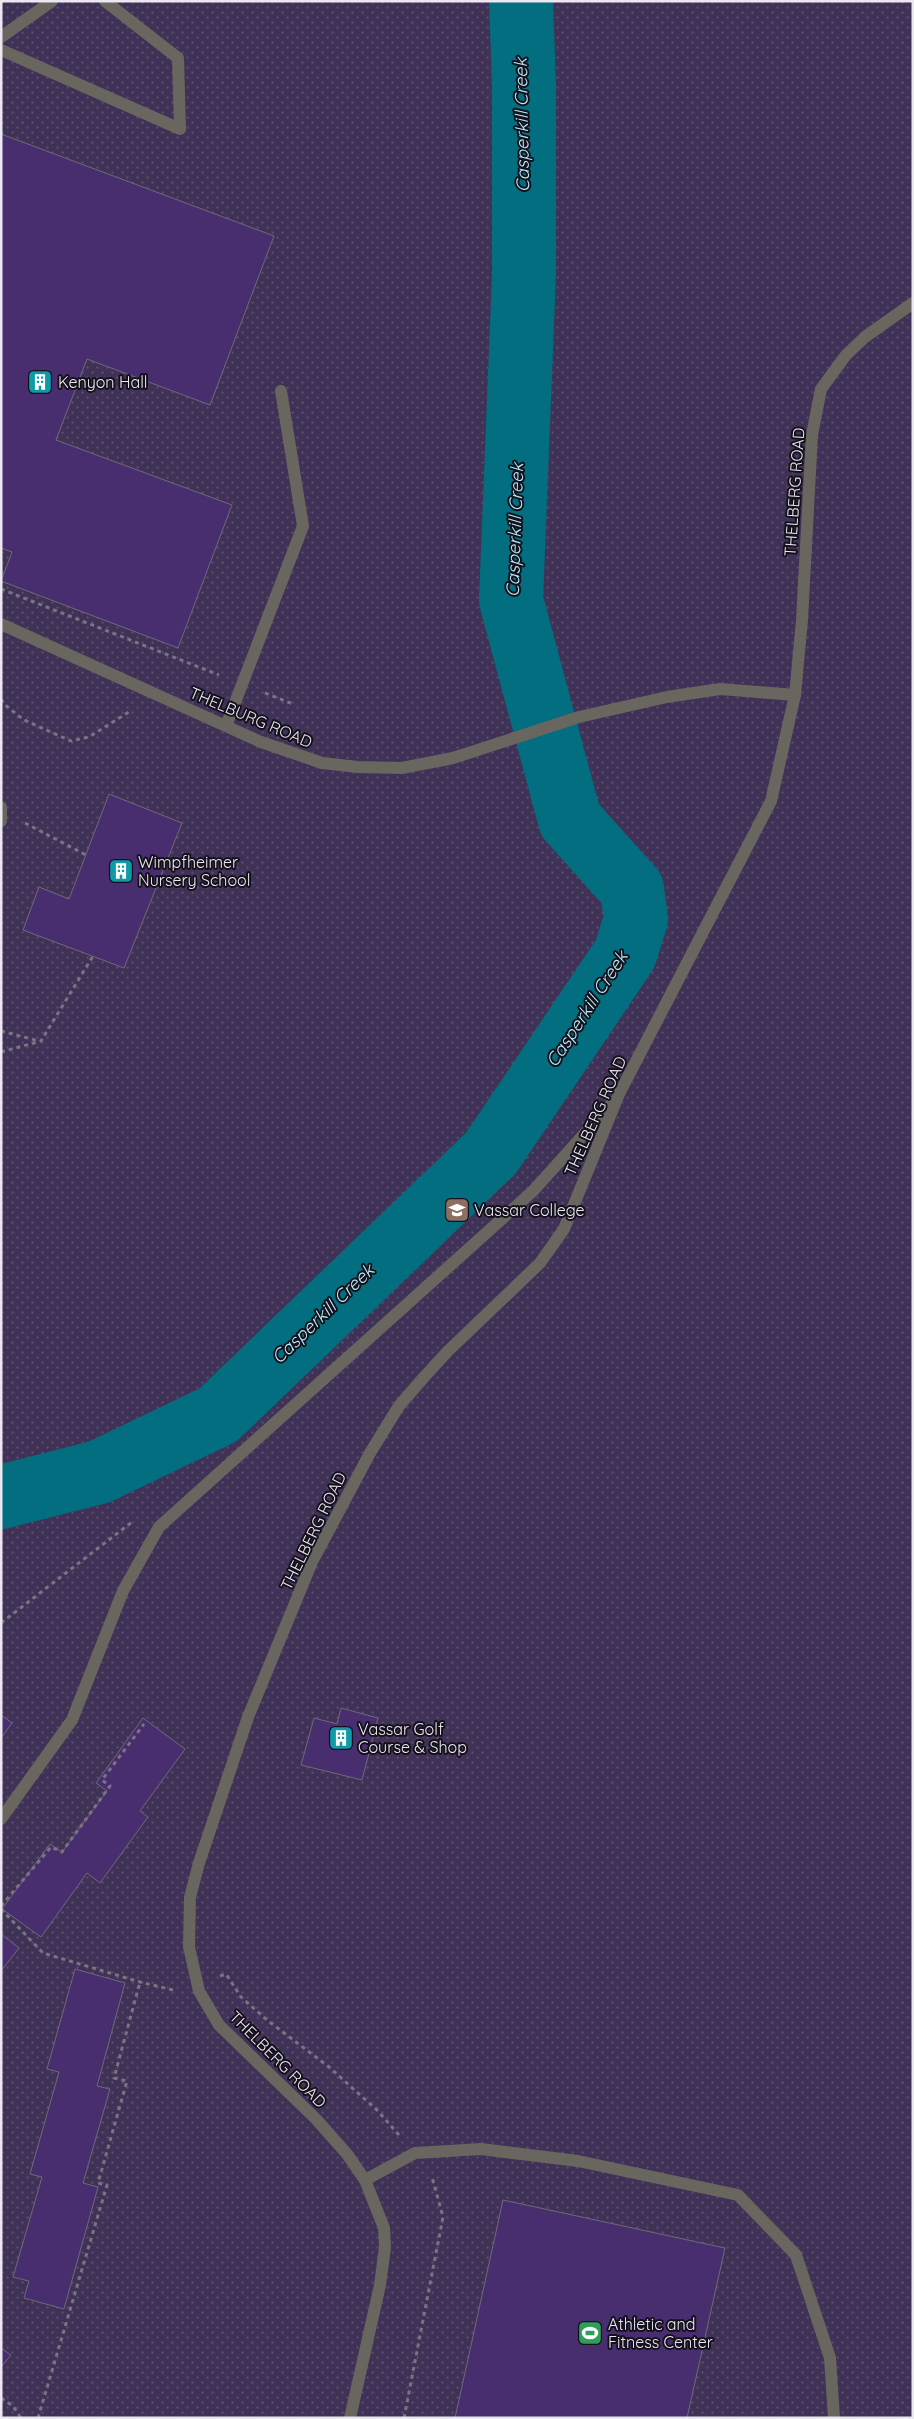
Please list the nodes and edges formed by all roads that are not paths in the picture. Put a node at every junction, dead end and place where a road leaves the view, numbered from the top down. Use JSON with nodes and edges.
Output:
{"nodes":[{"id":1,"x":52,"y":1,"type":"edge"},
{"id":2,"x":105,"y":1,"type":"edge"},
{"id":3,"x":1,"y":37,"type":"edge"},
{"id":4,"x":1,"y":50,"type":"edge"},
{"id":5,"x":913,"y":303,"type":"edge"},
{"id":6,"x":281,"y":391,"type":"dead end"},
{"id":7,"x":1,"y":624,"type":"edge"},
{"id":8,"x":794,"y":695,"type":"junction"},
{"id":9,"x":226,"y":726,"type":"junction"},
{"id":10,"x":619,"y":1094,"type":"junction"},
{"id":11,"x":1,"y":1820,"type":"edge"},
{"id":12,"x":365,"y":2180,"type":"junction"},
{"id":13,"x":350,"y":2418,"type":"edge"},
{"id":14,"x":834,"y":2418,"type":"edge"}],
"edges":[{"from":1,"to":3,"type":"lane"},
{"from":2,"to":4,"type":"lane"},
{"from":5,"to":8,"type":"lane","name":"THELBERG ROAD"},
{"from":6,"to":9,"type":"lane"},
{"from":7,"to":9,"type":"lane","name":"THELBURG ROAD"},
{"from":8,"to":9,"type":"lane","name":"THELBURG ROAD"},
{"from":8,"to":10,"type":"lane","name":"THELBERG ROAD"},
{"from":10,"to":11,"type":"lane"},
{"from":10,"to":12,"type":"lane","name":"THELBERG ROAD"},
{"from":12,"to":13,"type":"lane","name":"THELBERG ROAD"},
{"from":12,"to":14,"type":"lane"}]}
